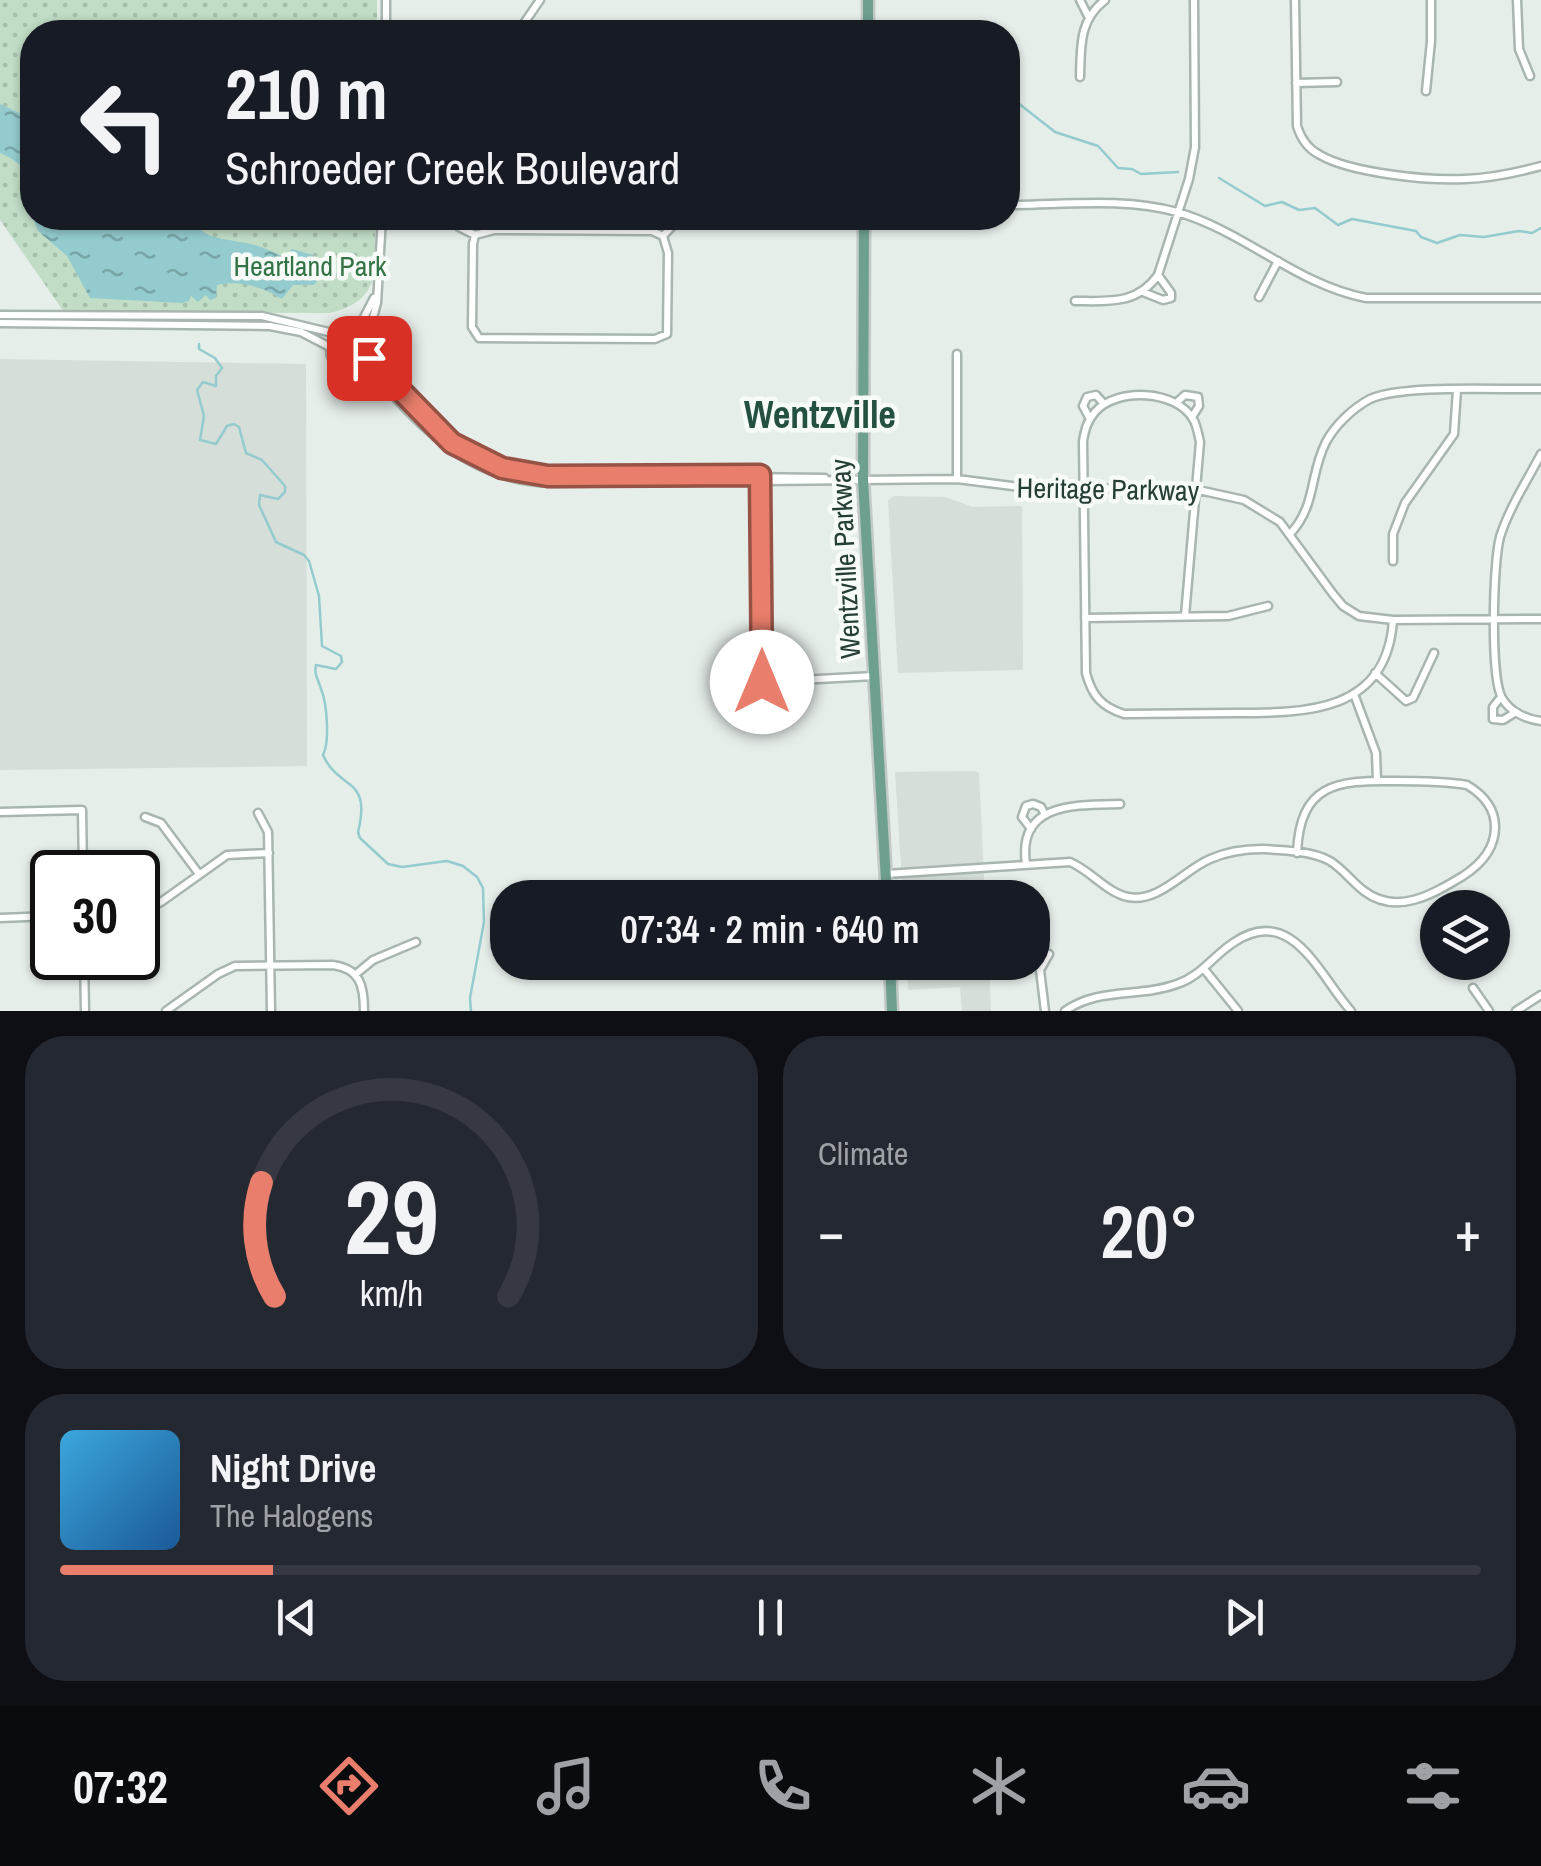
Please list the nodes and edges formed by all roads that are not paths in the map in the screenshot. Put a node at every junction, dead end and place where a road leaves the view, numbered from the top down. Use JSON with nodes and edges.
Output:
{"nodes":[{"id":1,"x":1080,"y":0,"type":"edge"},
{"id":2,"x":1194,"y":0,"type":"edge"},
{"id":3,"x":1295,"y":0,"type":"edge"},
{"id":4,"x":1431,"y":0,"type":"edge"},
{"id":5,"x":1517,"y":0,"type":"edge"},
{"id":6,"x":1102,"y":1,"type":"edge"},
{"id":7,"x":1088,"y":16,"type":"junction"},
{"id":8,"x":1530,"y":76,"type":"dead end"},
{"id":9,"x":1080,"y":77,"type":"dead end"},
{"id":10,"x":1337,"y":82,"type":"dead end"},
{"id":11,"x":1296,"y":83,"type":"junction"},
{"id":12,"x":1426,"y":91,"type":"dead end"},
{"id":13,"x":1541,"y":166,"type":"edge"},
{"id":14,"x":1020,"y":206,"type":"edge"},
{"id":15,"x":1178,"y":212,"type":"junction"},
{"id":16,"x":382,"y":230,"type":"edge"},
{"id":17,"x":471,"y":230,"type":"edge"},
{"id":18,"x":669,"y":230,"type":"edge"},
{"id":19,"x":864,"y":230,"type":"edge"},
{"id":20,"x":476,"y":235,"type":"junction"},
{"id":21,"x":663,"y":236,"type":"junction"},
{"id":22,"x":1278,"y":262,"type":"junction"},
{"id":23,"x":1158,"y":275,"type":"junction"},
{"id":24,"x":1143,"y":292,"type":"junction"},
{"id":25,"x":375,"y":297,"type":"junction"},
{"id":26,"x":1259,"y":297,"type":"dead end"},
{"id":27,"x":1541,"y":298,"type":"edge"},
{"id":28,"x":1076,"y":301,"type":"dead end"},
{"id":29,"x":0,"y":319,"type":"edge"},
{"id":30,"x":351,"y":330,"type":"junction"},
{"id":31,"x":337,"y":334,"type":"junction"},
{"id":32,"x":367,"y":339,"type":"junction"},
{"id":33,"x":330,"y":347,"type":"junction"},
{"id":34,"x":957,"y":354,"type":"dead end"},
{"id":35,"x":369,"y":358,"type":"junction"},
{"id":36,"x":359,"y":369,"type":"junction"},
{"id":37,"x":1541,"y":389,"type":"edge"},
{"id":38,"x":1457,"y":390,"type":"junction"},
{"id":39,"x":1176,"y":403,"type":"junction"},
{"id":40,"x":1104,"y":404,"type":"junction"},
{"id":41,"x":1192,"y":417,"type":"junction"},
{"id":42,"x":1090,"y":419,"type":"junction"},
{"id":43,"x":1541,"y":454,"type":"edge"},
{"id":44,"x":760,"y":479,"type":"junction"},
{"id":45,"x":863,"y":479,"type":"junction"},
{"id":46,"x":956,"y":480,"type":"junction"},
{"id":47,"x":1084,"y":488,"type":"junction"},
{"id":48,"x":1194,"y":489,"type":"junction"},
{"id":49,"x":1290,"y":534,"type":"junction"},
{"id":50,"x":1393,"y":561,"type":"dead end"},
{"id":51,"x":1268,"y":606,"type":"dead end"},
{"id":52,"x":1185,"y":616,"type":"junction"},
{"id":53,"x":1085,"y":618,"type":"junction"},
{"id":54,"x":1541,"y":619,"type":"edge"},
{"id":55,"x":1393,"y":620,"type":"junction"},
{"id":56,"x":1495,"y":620,"type":"junction"},
{"id":57,"x":1434,"y":653,"type":"dead end"},
{"id":58,"x":1374,"y":674,"type":"junction"},
{"id":59,"x":874,"y":676,"type":"junction"},
{"id":60,"x":1354,"y":694,"type":"junction"},
{"id":61,"x":1501,"y":697,"type":"junction"},
{"id":62,"x":1516,"y":712,"type":"junction"},
{"id":63,"x":1541,"y":721,"type":"edge"},
{"id":64,"x":1378,"y":781,"type":"junction"},
{"id":65,"x":1120,"y":804,"type":"dead end"},
{"id":66,"x":0,"y":812,"type":"edge"},
{"id":67,"x":258,"y":813,"type":"dead end"},
{"id":68,"x":1046,"y":815,"type":"junction"},
{"id":69,"x":146,"y":817,"type":"dead end"},
{"id":70,"x":1031,"y":829,"type":"junction"},
{"id":71,"x":83,"y":850,"type":"edge"},
{"id":72,"x":269,"y":852,"type":"junction"},
{"id":73,"x":1297,"y":853,"type":"junction"},
{"id":74,"x":1026,"y":864,"type":"junction"},
{"id":75,"x":199,"y":874,"type":"junction"},
{"id":76,"x":886,"y":874,"type":"junction"},
{"id":77,"x":886,"y":880,"type":"edge"},
{"id":78,"x":160,"y":902,"type":"edge"},
{"id":79,"x":30,"y":917,"type":"edge"},
{"id":80,"x":0,"y":918,"type":"edge"},
{"id":81,"x":416,"y":942,"type":"dead end"},
{"id":82,"x":271,"y":966,"type":"junction"},
{"id":83,"x":1204,"y":969,"type":"junction"},
{"id":84,"x":356,"y":974,"type":"junction"},
{"id":85,"x":85,"y":980,"type":"edge"},
{"id":86,"x":891,"y":980,"type":"edge"},
{"id":87,"x":1041,"y":980,"type":"edge"},
{"id":88,"x":1473,"y":988,"type":"dead end"},
{"id":89,"x":1541,"y":995,"type":"edge"},
{"id":90,"x":86,"y":1011,"type":"edge"},
{"id":91,"x":166,"y":1011,"type":"edge"},
{"id":92,"x":271,"y":1011,"type":"edge"},
{"id":93,"x":364,"y":1011,"type":"edge"},
{"id":94,"x":892,"y":1011,"type":"edge"},
{"id":95,"x":1046,"y":1011,"type":"edge"},
{"id":96,"x":1065,"y":1011,"type":"edge"},
{"id":97,"x":1238,"y":1011,"type":"edge"},
{"id":98,"x":1351,"y":1011,"type":"edge"},
{"id":99,"x":1489,"y":1011,"type":"edge"},
{"id":100,"x":1516,"y":1011,"type":"edge"}],
"edges":[{"from":1,"to":7,"type":"street"},
{"from":2,"to":15,"type":"street"},
{"from":3,"to":11,"type":"street"},
{"from":4,"to":12,"type":"street"},
{"from":5,"to":8,"type":"street"},
{"from":6,"to":7,"type":"street"},
{"from":7,"to":9,"type":"street"},
{"from":10,"to":11,"type":"street"},
{"from":11,"to":13,"type":"street"},
{"from":14,"to":15,"type":"street"},
{"from":15,"to":22,"type":"street"},
{"from":15,"to":23,"type":"street"},
{"from":16,"to":25,"type":"street"},
{"from":17,"to":20,"type":"street"},
{"from":18,"to":21,"type":"street"},
{"from":19,"to":45,"type":"main road","name":"Wentzville Parkway"},
{"from":20,"to":21,"type":"street"},
{"from":20,"to":21,"type":"street"},
{"from":22,"to":26,"type":"street"},
{"from":22,"to":27,"type":"street"},
{"from":23,"to":24,"type":"street"},
{"from":23,"to":24,"type":"street"},
{"from":24,"to":28,"type":"street"},
{"from":25,"to":30,"type":"street"},
{"from":25,"to":32,"type":"street"},
{"from":29,"to":31,"type":"street"},
{"from":29,"to":33,"type":"street"},
{"from":30,"to":31,"type":"street"},
{"from":30,"to":32,"type":"street"},
{"from":31,"to":33,"type":"street"},
{"from":32,"to":35,"type":"street"},
{"from":33,"to":36,"type":"street"},
{"from":34,"to":46,"type":"street"},
{"from":35,"to":36,"type":"street"},
{"from":35,"to":44,"type":"street"},
{"from":36,"to":44,"type":"street"},
{"from":37,"to":38,"type":"street"},
{"from":38,"to":49,"type":"street"},
{"from":38,"to":50,"type":"street"},
{"from":39,"to":40,"type":"street"},
{"from":39,"to":41,"type":"street"},
{"from":39,"to":41,"type":"street"},
{"from":40,"to":42,"type":"street"},
{"from":40,"to":42,"type":"street"},
{"from":41,"to":48,"type":"street"},
{"from":42,"to":47,"type":"street"},
{"from":43,"to":56,"type":"street"},
{"from":44,"to":45,"type":"street","name":"Heritage Parkway"},
{"from":44,"to":59,"type":"street"},
{"from":45,"to":46,"type":"street","name":"Heritage Parkway"},
{"from":45,"to":59,"type":"main road","name":"Wentzville Parkway"},
{"from":46,"to":47,"type":"street","name":"Heritage Parkway"},
{"from":47,"to":48,"type":"street","name":"Heritage Parkway"},
{"from":47,"to":53,"type":"street"},
{"from":48,"to":49,"type":"street","name":"Heritage Parkway"},
{"from":48,"to":52,"type":"street"},
{"from":49,"to":55,"type":"street","name":"Heritage Parkway"},
{"from":51,"to":52,"type":"street"},
{"from":52,"to":53,"type":"street"},
{"from":53,"to":60,"type":"street"},
{"from":54,"to":56,"type":"street","name":"Heritage Parkway"},
{"from":55,"to":56,"type":"street","name":"Heritage Parkway"},
{"from":55,"to":58,"type":"street"},
{"from":56,"to":61,"type":"street"},
{"from":57,"to":58,"type":"street"},
{"from":58,"to":60,"type":"street"},
{"from":59,"to":76,"type":"main road","name":"Wentzville Parkway"},
{"from":60,"to":64,"type":"street"},
{"from":61,"to":62,"type":"street"},
{"from":61,"to":62,"type":"street"},
{"from":62,"to":63,"type":"street"},
{"from":64,"to":73,"type":"street"},
{"from":64,"to":73,"type":"street"},
{"from":65,"to":68,"type":"street"},
{"from":66,"to":71,"type":"street"},
{"from":67,"to":72,"type":"street"},
{"from":68,"to":70,"type":"street"},
{"from":68,"to":70,"type":"street"},
{"from":69,"to":75,"type":"street"},
{"from":70,"to":74,"type":"street"},
{"from":72,"to":75,"type":"street"},
{"from":72,"to":82,"type":"street"},
{"from":73,"to":74,"type":"street"},
{"from":74,"to":76,"type":"street"},
{"from":75,"to":78,"type":"street"},
{"from":76,"to":77,"type":"main road","name":"Wentzville Parkway"},
{"from":79,"to":80,"type":"street"},
{"from":81,"to":84,"type":"street"},
{"from":82,"to":84,"type":"street"},
{"from":82,"to":91,"type":"street"},
{"from":82,"to":92,"type":"street"},
{"from":83,"to":96,"type":"street"},
{"from":83,"to":97,"type":"street"},
{"from":83,"to":98,"type":"street"},
{"from":84,"to":93,"type":"street"},
{"from":85,"to":90,"type":"street"},
{"from":86,"to":94,"type":"main road"},
{"from":87,"to":95,"type":"street"},
{"from":88,"to":99,"type":"street"},
{"from":89,"to":100,"type":"street"}]}
